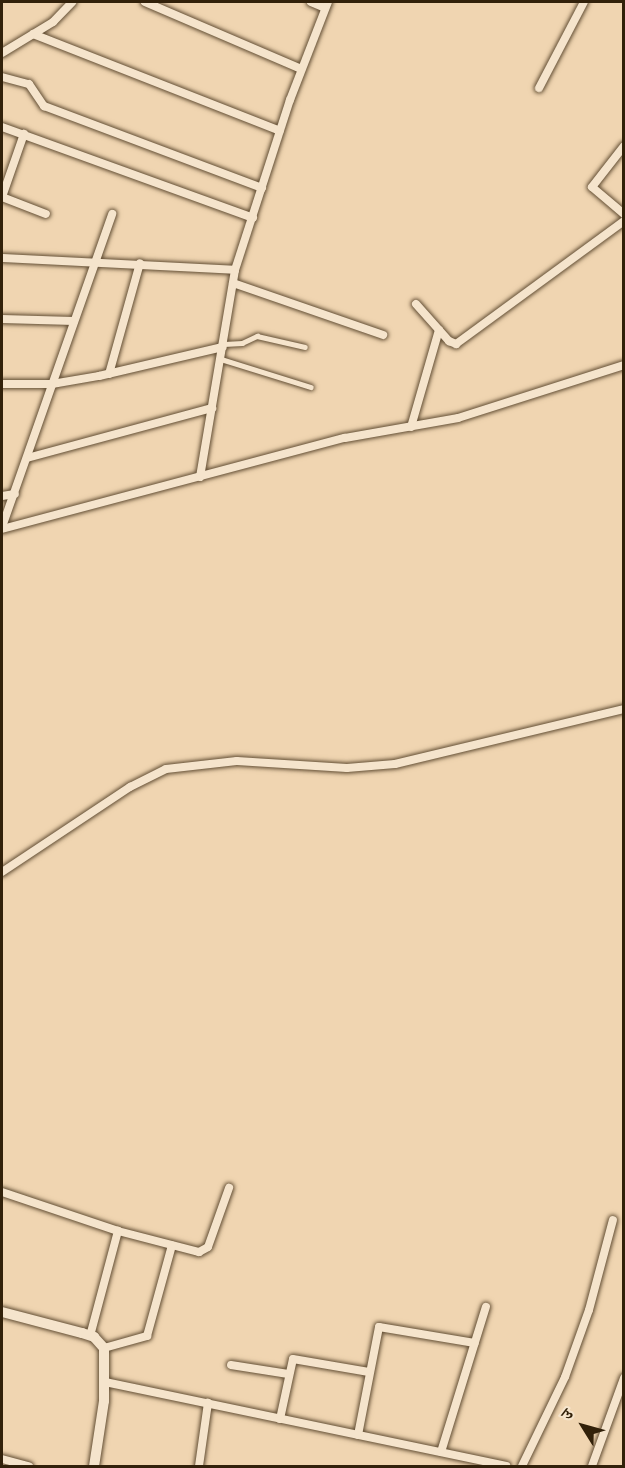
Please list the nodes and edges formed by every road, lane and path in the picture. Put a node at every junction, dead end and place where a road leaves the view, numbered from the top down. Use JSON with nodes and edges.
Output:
{"nodes":[{"id":1,"x":72,"y":2,"type":"edge"},
{"id":2,"x":145,"y":2,"type":"edge"},
{"id":3,"x":310,"y":2,"type":"edge"},
{"id":4,"x":584,"y":2,"type":"edge"},
{"id":5,"x":326,"y":5,"type":"edge"},
{"id":6,"x":33,"y":34,"type":"junction"},
{"id":7,"x":2,"y":53,"type":"edge"},
{"id":8,"x":301,"y":69,"type":"junction"},
{"id":9,"x":2,"y":77,"type":"edge"},
{"id":10,"x":539,"y":88,"type":"dead end"},
{"id":11,"x":2,"y":126,"type":"edge"},
{"id":12,"x":280,"y":131,"type":"junction"},
{"id":13,"x":24,"y":134,"type":"junction"},
{"id":14,"x":624,"y":146,"type":"edge"},
{"id":15,"x":262,"y":188,"type":"junction"},
{"id":16,"x":2,"y":197,"type":"edge"},
{"id":17,"x":46,"y":214,"type":"dead end"},
{"id":18,"x":112,"y":214,"type":"dead end"},
{"id":19,"x":624,"y":214,"type":"edge"},
{"id":20,"x":253,"y":218,"type":"junction"},
{"id":21,"x":624,"y":221,"type":"edge"},
{"id":22,"x":2,"y":258,"type":"edge"},
{"id":23,"x":96,"y":260,"type":"junction"},
{"id":24,"x":140,"y":263,"type":"junction"},
{"id":25,"x":235,"y":270,"type":"junction"},
{"id":26,"x":233,"y":283,"type":"junction"},
{"id":27,"x":416,"y":304,"type":"dead end"},
{"id":28,"x":2,"y":319,"type":"edge"},
{"id":29,"x":74,"y":321,"type":"junction"},
{"id":30,"x":439,"y":330,"type":"junction"},
{"id":31,"x":383,"y":335,"type":"dead end"},
{"id":32,"x":224,"y":346,"type":"junction"},
{"id":33,"x":306,"y":347,"type":"dead end"},
{"id":34,"x":221,"y":359,"type":"junction"},
{"id":35,"x":624,"y":364,"type":"edge"},
{"id":36,"x":109,"y":374,"type":"junction"},
{"id":37,"x":2,"y":384,"type":"edge"},
{"id":38,"x":52,"y":384,"type":"junction"},
{"id":39,"x":310,"y":387,"type":"dead end"},
{"id":40,"x":212,"y":408,"type":"junction"},
{"id":41,"x":411,"y":427,"type":"junction"},
{"id":42,"x":27,"y":458,"type":"junction"},
{"id":43,"x":200,"y":477,"type":"junction"},
{"id":44,"x":15,"y":494,"type":"junction"},
{"id":45,"x":2,"y":496,"type":"edge"},
{"id":46,"x":2,"y":528,"type":"edge"},
{"id":47,"x":624,"y":709,"type":"edge"},
{"id":48,"x":2,"y":872,"type":"edge"},
{"id":49,"x":229,"y":1188,"type":"dead end"},
{"id":50,"x":2,"y":1192,"type":"edge"},
{"id":51,"x":613,"y":1220,"type":"dead end"},
{"id":52,"x":118,"y":1231,"type":"junction"},
{"id":53,"x":172,"y":1245,"type":"junction"},
{"id":54,"x":486,"y":1307,"type":"dead end"},
{"id":55,"x":2,"y":1312,"type":"edge"},
{"id":56,"x":90,"y":1335,"type":"junction"},
{"id":57,"x":475,"y":1343,"type":"junction"},
{"id":58,"x":104,"y":1348,"type":"junction"},
{"id":59,"x":231,"y":1365,"type":"dead end"},
{"id":60,"x":369,"y":1372,"type":"junction"},
{"id":61,"x":288,"y":1374,"type":"junction"},
{"id":62,"x":624,"y":1378,"type":"edge"},
{"id":63,"x":105,"y":1382,"type":"junction"},
{"id":64,"x":208,"y":1403,"type":"junction"},
{"id":65,"x":280,"y":1419,"type":"junction"},
{"id":66,"x":358,"y":1436,"type":"junction"},
{"id":67,"x":441,"y":1452,"type":"junction"},
{"id":68,"x":2,"y":1459,"type":"edge"},
{"id":69,"x":29,"y":1467,"type":"edge"},
{"id":70,"x":94,"y":1467,"type":"edge"},
{"id":71,"x":199,"y":1467,"type":"edge"},
{"id":72,"x":506,"y":1467,"type":"edge"},
{"id":73,"x":522,"y":1467,"type":"edge"},
{"id":74,"x":592,"y":1467,"type":"edge"}],
"edges":[{"from":1,"to":6,"type":"street"},
{"from":2,"to":8,"type":"street"},
{"from":3,"to":5,"type":"street"},
{"from":4,"to":10,"type":"street"},
{"from":5,"to":8,"type":"street"},
{"from":6,"to":7,"type":"street"},
{"from":6,"to":12,"type":"street"},
{"from":8,"to":12,"type":"street"},
{"from":9,"to":15,"type":"street"},
{"from":11,"to":13,"type":"street"},
{"from":12,"to":15,"type":"street"},
{"from":13,"to":16,"type":"street"},
{"from":13,"to":20,"type":"street"},
{"from":14,"to":19,"type":"street"},
{"from":15,"to":20,"type":"street"},
{"from":16,"to":17,"type":"street"},
{"from":18,"to":23,"type":"street"},
{"from":20,"to":25,"type":"street"},
{"from":21,"to":30,"type":"street"},
{"from":22,"to":23,"type":"street"},
{"from":23,"to":24,"type":"street"},
{"from":23,"to":29,"type":"street"},
{"from":24,"to":25,"type":"street"},
{"from":24,"to":36,"type":"street"},
{"from":25,"to":26,"type":"street"},
{"from":26,"to":31,"type":"street"},
{"from":26,"to":32,"type":"street"},
{"from":27,"to":30,"type":"street"},
{"from":28,"to":29,"type":"street"},
{"from":29,"to":38,"type":"street"},
{"from":30,"to":41,"type":"street"},
{"from":32,"to":33,"type":"lane"},
{"from":32,"to":34,"type":"street"},
{"from":32,"to":36,"type":"street"},
{"from":34,"to":39,"type":"lane"},
{"from":34,"to":40,"type":"street"},
{"from":35,"to":41,"type":"street"},
{"from":36,"to":38,"type":"street"},
{"from":37,"to":38,"type":"street"},
{"from":38,"to":42,"type":"street"},
{"from":40,"to":42,"type":"street"},
{"from":40,"to":43,"type":"street"},
{"from":41,"to":43,"type":"street"},
{"from":42,"to":44,"type":"street"},
{"from":43,"to":46,"type":"street"},
{"from":44,"to":45,"type":"street"},
{"from":44,"to":46,"type":"street"},
{"from":47,"to":48,"type":"street"},
{"from":49,"to":53,"type":"street"},
{"from":50,"to":52,"type":"street"},
{"from":51,"to":73,"type":"street"},
{"from":52,"to":53,"type":"street"},
{"from":52,"to":56,"type":"street"},
{"from":53,"to":58,"type":"street"},
{"from":54,"to":57,"type":"street"},
{"from":55,"to":56,"type":"street"},
{"from":56,"to":58,"type":"street"},
{"from":57,"to":60,"type":"street"},
{"from":57,"to":67,"type":"street"},
{"from":58,"to":63,"type":"street"},
{"from":59,"to":61,"type":"street"},
{"from":60,"to":61,"type":"street"},
{"from":60,"to":66,"type":"street"},
{"from":61,"to":65,"type":"street"},
{"from":62,"to":74,"type":"street"},
{"from":63,"to":64,"type":"street"},
{"from":63,"to":70,"type":"street"},
{"from":64,"to":65,"type":"street"},
{"from":64,"to":71,"type":"street"},
{"from":65,"to":66,"type":"street"},
{"from":66,"to":67,"type":"street"},
{"from":67,"to":72,"type":"street"},
{"from":68,"to":69,"type":"street"}]}
